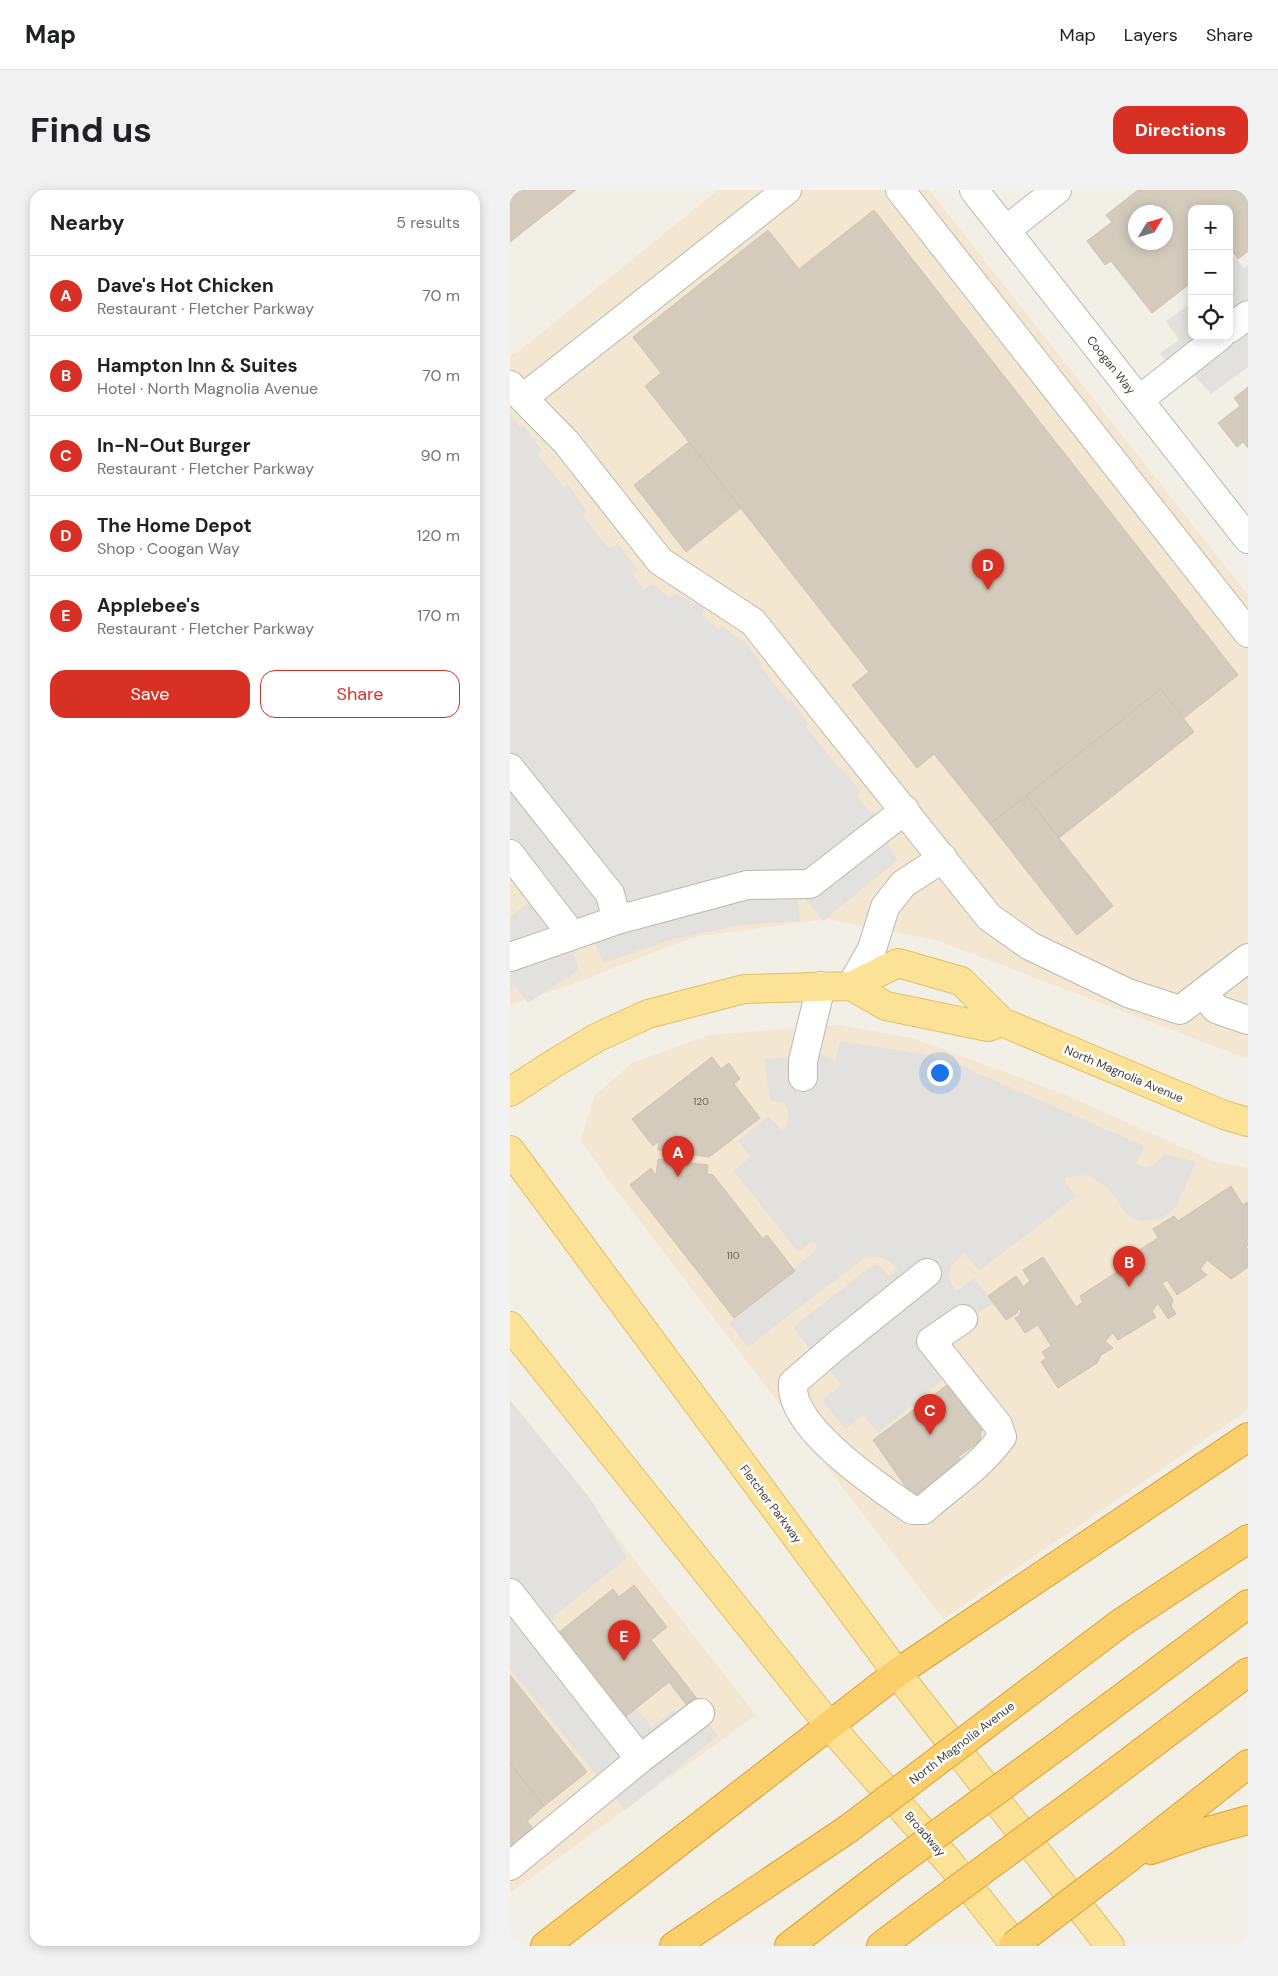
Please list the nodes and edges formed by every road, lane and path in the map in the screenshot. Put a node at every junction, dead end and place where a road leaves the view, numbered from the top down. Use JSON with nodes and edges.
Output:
{"nodes":[{"id":1,"x":786,"y":190,"type":"edge"},
{"id":2,"x":900,"y":190,"type":"edge"},
{"id":3,"x":974,"y":190,"type":"edge"},
{"id":4,"x":1057,"y":190,"type":"edge"},
{"id":5,"x":1006,"y":230,"type":"junction"},
{"id":6,"x":1248,"y":314,"type":"edge"},
{"id":7,"x":1233,"y":326,"type":"edge"},
{"id":8,"x":1215,"y":340,"type":"edge"},
{"id":9,"x":516,"y":391,"type":"edge"},
{"id":10,"x":1139,"y":400,"type":"junction"},
{"id":11,"x":1248,"y":539,"type":"edge"},
{"id":12,"x":1248,"y":633,"type":"edge"},
{"id":13,"x":510,"y":768,"type":"edge"},
{"id":14,"x":905,"y":810,"type":"junction"},
{"id":15,"x":510,"y":854,"type":"edge"},
{"id":16,"x":943,"y":858,"type":"junction"},
{"id":17,"x":617,"y":920,"type":"junction"},
{"id":18,"x":572,"y":936,"type":"junction"},
{"id":19,"x":510,"y":957,"type":"edge"},
{"id":20,"x":1248,"y":958,"type":"edge"},
{"id":21,"x":821,"y":986,"type":"junction"},
{"id":22,"x":851,"y":986,"type":"junction"},
{"id":23,"x":1203,"y":993,"type":"junction"},
{"id":24,"x":1248,"y":1020,"type":"edge"},
{"id":25,"x":1002,"y":1022,"type":"junction"},
{"id":26,"x":803,"y":1077,"type":"dead end"},
{"id":27,"x":510,"y":1092,"type":"edge"},
{"id":28,"x":1248,"y":1122,"type":"edge"},
{"id":29,"x":510,"y":1150,"type":"edge"},
{"id":30,"x":927,"y":1273,"type":"dead end"},
{"id":31,"x":963,"y":1319,"type":"dead end"},
{"id":32,"x":510,"y":1326,"type":"edge"},
{"id":33,"x":1248,"y":1437,"type":"edge"},
{"id":34,"x":1248,"y":1539,"type":"edge"},
{"id":35,"x":510,"y":1593,"type":"edge"},
{"id":36,"x":1248,"y":1604,"type":"edge"},
{"id":37,"x":1248,"y":1672,"type":"edge"},
{"id":38,"x":898,"y":1673,"type":"junction"},
{"id":39,"x":700,"y":1713,"type":"dead end"},
{"id":40,"x":829,"y":1725,"type":"junction"},
{"id":41,"x":640,"y":1759,"type":"junction"},
{"id":42,"x":1248,"y":1764,"type":"edge"},
{"id":43,"x":1248,"y":1820,"type":"edge"},
{"id":44,"x":1130,"y":1857,"type":"junction"},
{"id":45,"x":510,"y":1866,"type":"edge"},
{"id":46,"x":545,"y":1946,"type":"edge"},
{"id":47,"x":674,"y":1946,"type":"edge"},
{"id":48,"x":789,"y":1946,"type":"edge"},
{"id":49,"x":881,"y":1946,"type":"edge"},
{"id":50,"x":1015,"y":1946,"type":"edge"},
{"id":51,"x":1110,"y":1946,"type":"edge"}],
"edges":[{"from":1,"to":9,"type":"street"},
{"from":2,"to":12,"type":"street"},
{"from":3,"to":5,"type":"street","name":"Coogan Way"},
{"from":4,"to":5,"type":"street"},
{"from":5,"to":10,"type":"street","name":"Coogan Way"},
{"from":6,"to":7,"type":"street"},
{"from":8,"to":10,"type":"street"},
{"from":9,"to":14,"type":"street"},
{"from":10,"to":11,"type":"street","name":"Coogan Way"},
{"from":13,"to":17,"type":"street"},
{"from":14,"to":16,"type":"street"},
{"from":14,"to":17,"type":"street"},
{"from":15,"to":18,"type":"street"},
{"from":16,"to":22,"type":"street"},
{"from":16,"to":23,"type":"street"},
{"from":17,"to":18,"type":"street"},
{"from":18,"to":19,"type":"street"},
{"from":20,"to":23,"type":"street"},
{"from":21,"to":22,"type":"main road","name":"North Magnolia Avenue"},
{"from":21,"to":26,"type":"street"},
{"from":21,"to":27,"type":"main road","name":"North Magnolia Avenue"},
{"from":22,"to":25,"type":"main road","name":"North Magnolia Avenue"},
{"from":22,"to":25,"type":"main road","name":"North Magnolia Avenue"},
{"from":23,"to":24,"type":"street"},
{"from":25,"to":28,"type":"main road","name":"North Magnolia Avenue"},
{"from":29,"to":38,"type":"main road","name":"Fletcher Parkway"},
{"from":30,"to":31,"type":"street"},
{"from":32,"to":40,"type":"main road"},
{"from":33,"to":38,"type":"highway"},
{"from":34,"to":47,"type":"highway","name":"North Magnolia Avenue","bridge":true},
{"from":35,"to":41,"type":"street"},
{"from":36,"to":48,"type":"highway","bridge":true},
{"from":37,"to":49,"type":"highway","bridge":true},
{"from":38,"to":40,"type":"highway"},
{"from":38,"to":51,"type":"main road","name":"Fletcher Parkway"},
{"from":39,"to":41,"type":"street"},
{"from":40,"to":46,"type":"highway"},
{"from":40,"to":50,"type":"main road","name":"Broadway"},
{"from":41,"to":45,"type":"street"},
{"from":42,"to":44,"type":"highway"},
{"from":43,"to":44,"type":"highway"},
{"from":44,"to":50,"type":"highway","bridge":true}]}
